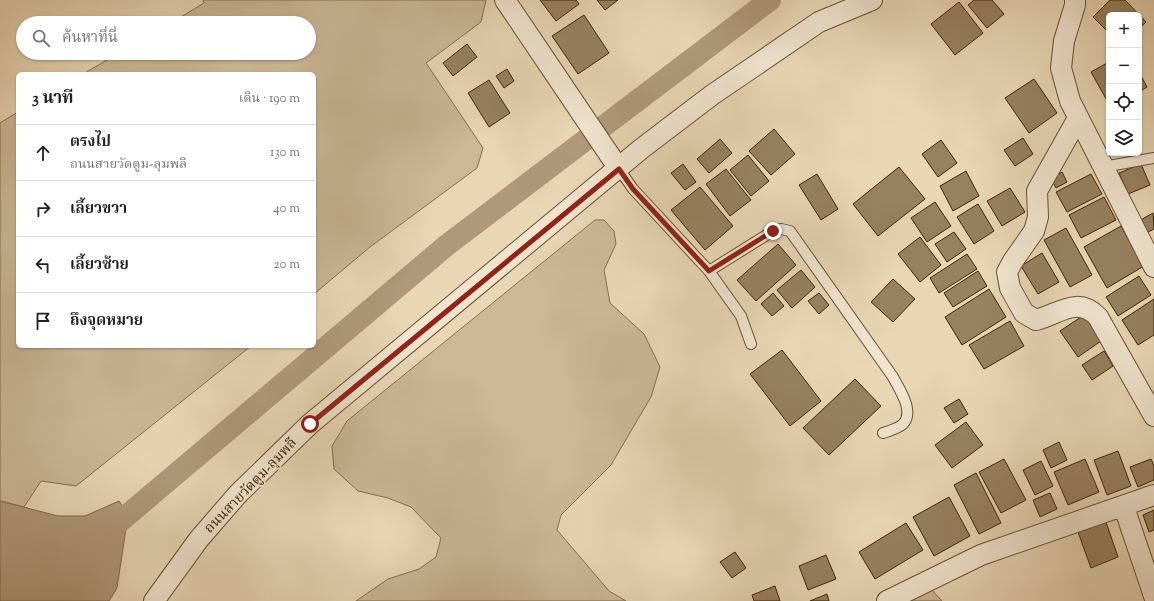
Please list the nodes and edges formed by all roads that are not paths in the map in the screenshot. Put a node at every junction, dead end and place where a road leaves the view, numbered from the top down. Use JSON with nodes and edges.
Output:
{"nodes":[{"id":1,"x":504,"y":0,"type":"edge"},
{"id":2,"x":872,"y":0,"type":"edge"},
{"id":3,"x":1075,"y":0,"type":"edge"},
{"id":4,"x":1077,"y":120,"type":"junction"},
{"id":5,"x":1154,"y":158,"type":"edge"},
{"id":6,"x":615,"y":162,"type":"junction"},
{"id":7,"x":1103,"y":167,"type":"junction"},
{"id":8,"x":1154,"y":267,"type":"edge"},
{"id":9,"x":709,"y":271,"type":"junction"},
{"id":10,"x":751,"y":344,"type":"dead end"},
{"id":11,"x":1154,"y":416,"type":"edge"},
{"id":12,"x":883,"y":433,"type":"dead end"},
{"id":13,"x":1154,"y":496,"type":"edge"},
{"id":14,"x":1124,"y":507,"type":"junction"},
{"id":15,"x":1154,"y":596,"type":"edge"},
{"id":16,"x":154,"y":601,"type":"edge"},
{"id":17,"x":887,"y":601,"type":"edge"}],
"edges":[{"from":1,"to":6,"type":"street"},
{"from":2,"to":6,"type":"street","name":"ถนนสายวัดตูม-ลุมพลี"},
{"from":3,"to":4,"type":"street"},
{"from":4,"to":7,"type":"street"},
{"from":4,"to":11,"type":"street"},
{"from":5,"to":7,"type":"lane"},
{"from":6,"to":9,"type":"lane"},
{"from":6,"to":16,"type":"street","name":"ถนนสายวัดตูม-ลุมพลี"},
{"from":7,"to":8,"type":"street"},
{"from":9,"to":10,"type":"lane"},
{"from":9,"to":12,"type":"lane"},
{"from":13,"to":14,"type":"street"},
{"from":14,"to":15,"type":"street"},
{"from":14,"to":17,"type":"street"}]}
